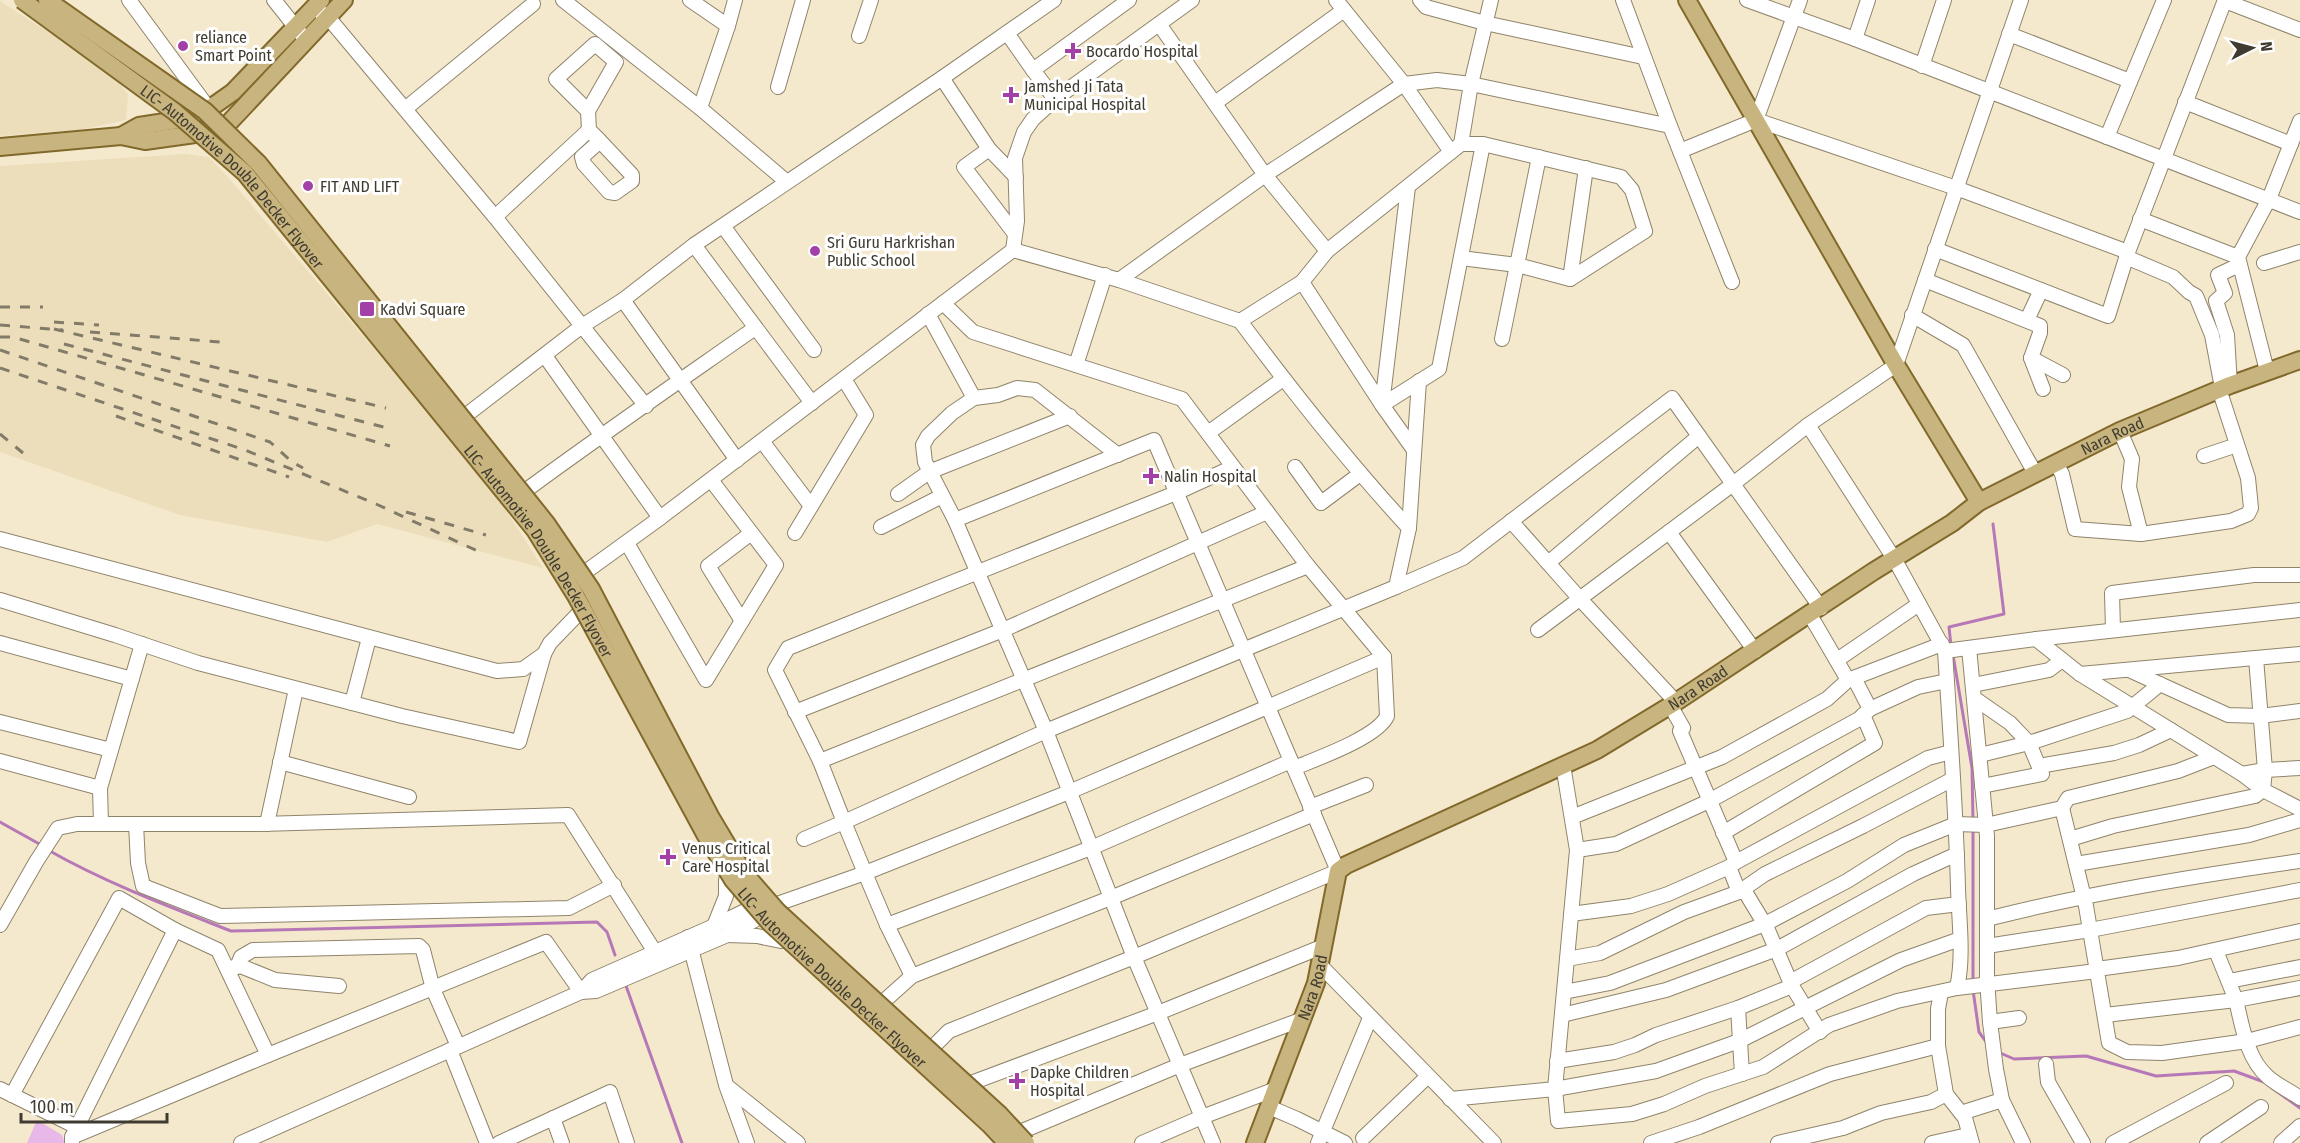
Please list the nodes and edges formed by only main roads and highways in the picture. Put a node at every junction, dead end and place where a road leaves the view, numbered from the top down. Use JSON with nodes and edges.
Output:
{"nodes":[{"id":1,"x":13,"y":0,"type":"edge"},
{"id":2,"x":22,"y":0,"type":"edge"},
{"id":3,"x":47,"y":0,"type":"edge"},
{"id":4,"x":55,"y":0,"type":"edge"},
{"id":5,"x":344,"y":0,"type":"edge"},
{"id":6,"x":1687,"y":0,"type":"edge"},
{"id":7,"x":320,"y":8,"type":"edge"},
{"id":8,"x":300,"y":33,"type":"junction"},
{"id":9,"x":209,"y":109,"type":"junction"},
{"id":10,"x":178,"y":120,"type":"junction"},
{"id":11,"x":226,"y":126,"type":"junction"},
{"id":12,"x":195,"y":134,"type":"junction"},
{"id":13,"x":121,"y":136,"type":"junction"},
{"id":14,"x":0,"y":147,"type":"edge"},
{"id":15,"x":2300,"y":360,"type":"edge"},
{"id":16,"x":1979,"y":502,"type":"junction"},
{"id":17,"x":1021,"y":1140,"type":"edge"},
{"id":18,"x":998,"y":1143,"type":"edge"},
{"id":19,"x":1255,"y":1143,"type":"edge"}],
"edges":[{"from":1,"to":10,"type":"main road"},
{"from":2,"to":17,"type":"main road","name":"LIC- Automotive Double Decker Flyover","bridge":true},
{"from":3,"to":17,"type":"main road","name":"LIC- Automotive Double Decker Flyover","bridge":true},
{"from":4,"to":9,"type":"main road"},
{"from":5,"to":7,"type":"main road"},
{"from":6,"to":16,"type":"main road"},
{"from":7,"to":8,"type":"main road"},
{"from":8,"to":9,"type":"main road"},
{"from":8,"to":11,"type":"main road"},
{"from":9,"to":10,"type":"main road"},
{"from":9,"to":11,"type":"main road"},
{"from":10,"to":12,"type":"main road"},
{"from":10,"to":13,"type":"main road"},
{"from":11,"to":12,"type":"main road"},
{"from":11,"to":17,"type":"main road"},
{"from":12,"to":13,"type":"main road"},
{"from":12,"to":18,"type":"main road"},
{"from":13,"to":14,"type":"main road"},
{"from":15,"to":16,"type":"main road","name":"Nara Road"},
{"from":16,"to":19,"type":"main road","name":"Nara Road"}]}
